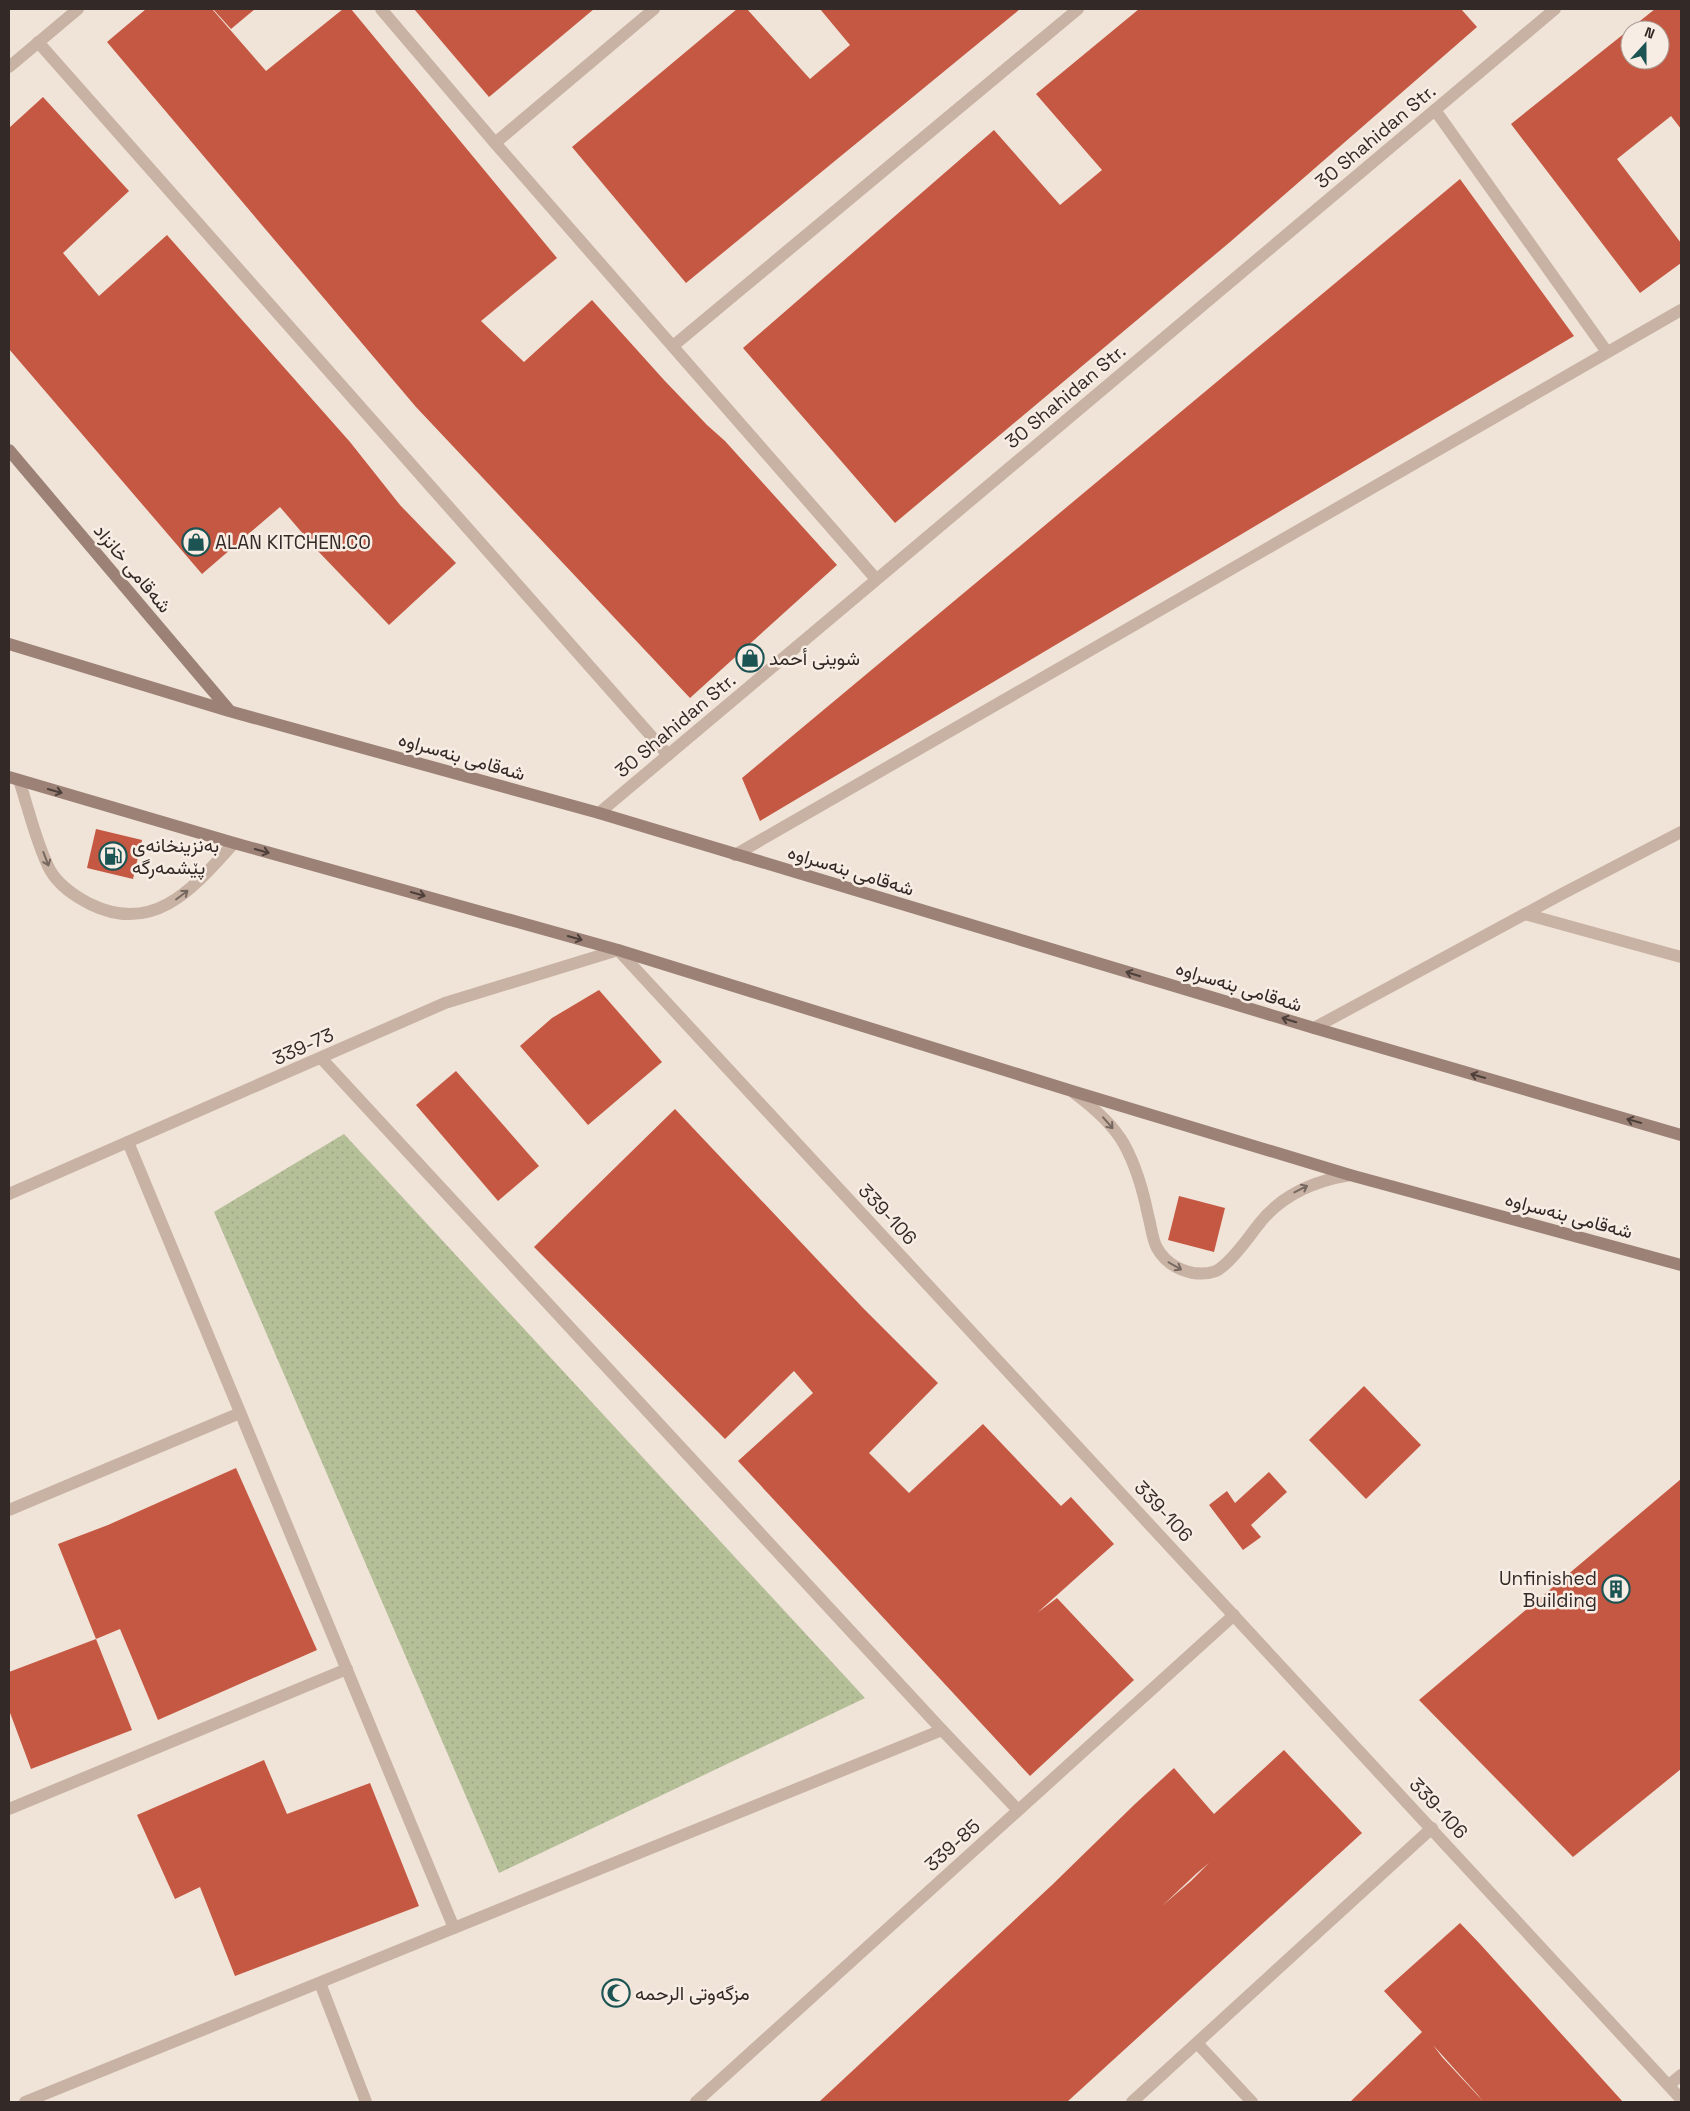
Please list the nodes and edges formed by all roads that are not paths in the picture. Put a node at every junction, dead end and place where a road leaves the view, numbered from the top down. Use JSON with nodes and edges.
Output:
{"nodes":[{"id":1,"x":78,"y":9,"type":"edge"},
{"id":2,"x":381,"y":9,"type":"edge"},
{"id":3,"x":654,"y":9,"type":"edge"},
{"id":4,"x":1078,"y":9,"type":"edge"},
{"id":5,"x":1556,"y":9,"type":"edge"},
{"id":6,"x":38,"y":42,"type":"junction"},
{"id":7,"x":9,"y":67,"type":"edge"},
{"id":8,"x":1435,"y":110,"type":"junction"},
{"id":9,"x":495,"y":143,"type":"junction"},
{"id":10,"x":1681,"y":310,"type":"edge"},
{"id":11,"x":673,"y":346,"type":"junction"},
{"id":12,"x":1607,"y":352,"type":"junction"},
{"id":13,"x":9,"y":450,"type":"edge"},
{"id":14,"x":876,"y":579,"type":"junction"},
{"id":15,"x":9,"y":644,"type":"edge"},
{"id":16,"x":229,"y":711,"type":"junction"},
{"id":17,"x":668,"y":754,"type":"junction"},
{"id":18,"x":14,"y":778,"type":"edge"},
{"id":19,"x":599,"y":813,"type":"junction"},
{"id":20,"x":1681,"y":832,"type":"edge"},
{"id":21,"x":234,"y":843,"type":"junction"},
{"id":22,"x":735,"y":855,"type":"junction"},
{"id":23,"x":1525,"y":914,"type":"junction"},
{"id":24,"x":618,"y":950,"type":"junction"},
{"id":25,"x":1681,"y":957,"type":"edge"},
{"id":26,"x":1314,"y":1028,"type":"junction"},
{"id":27,"x":321,"y":1058,"type":"junction"},
{"id":28,"x":1072,"y":1091,"type":"junction"},
{"id":29,"x":1681,"y":1135,"type":"edge"},
{"id":30,"x":128,"y":1142,"type":"junction"},
{"id":31,"x":1350,"y":1175,"type":"junction"},
{"id":32,"x":9,"y":1194,"type":"edge"},
{"id":33,"x":1681,"y":1265,"type":"edge"},
{"id":34,"x":240,"y":1413,"type":"junction"},
{"id":35,"x":9,"y":1510,"type":"edge"},
{"id":36,"x":1234,"y":1615,"type":"junction"},
{"id":37,"x":347,"y":1670,"type":"junction"},
{"id":38,"x":942,"y":1730,"type":"junction"},
{"id":39,"x":9,"y":1809,"type":"edge"},
{"id":40,"x":1018,"y":1810,"type":"junction"},
{"id":41,"x":1432,"y":1828,"type":"junction"},
{"id":42,"x":454,"y":1928,"type":"junction"},
{"id":43,"x":320,"y":1983,"type":"junction"},
{"id":44,"x":1197,"y":2043,"type":"junction"},
{"id":45,"x":1681,"y":2075,"type":"edge"},
{"id":46,"x":1669,"y":2085,"type":"junction"},
{"id":47,"x":1681,"y":2099,"type":"edge"},
{"id":48,"x":25,"y":2102,"type":"edge"},
{"id":49,"x":366,"y":2102,"type":"edge"},
{"id":50,"x":696,"y":2102,"type":"edge"},
{"id":51,"x":1132,"y":2102,"type":"edge"},
{"id":52,"x":1252,"y":2102,"type":"edge"}],
"edges":[{"from":1,"to":6,"type":"street"},
{"from":2,"to":9,"type":"street"},
{"from":3,"to":9,"type":"street"},
{"from":4,"to":11,"type":"street"},
{"from":5,"to":8,"type":"street","name":"30 Shahidan Str."},
{"from":6,"to":7,"type":"street"},
{"from":6,"to":17,"type":"street"},
{"from":8,"to":12,"type":"street"},
{"from":8,"to":14,"type":"street","name":"30 Shahidan Str."},
{"from":9,"to":11,"type":"street"},
{"from":10,"to":12,"type":"street"},
{"from":11,"to":14,"type":"street"},
{"from":12,"to":22,"type":"street"},
{"from":13,"to":16,"type":"main road","name":"شەقامی خانزاد"},
{"from":14,"to":17,"type":"street","name":"30 Shahidan Str."},
{"from":15,"to":16,"type":"main road","name":"شەقامی بنەسراوە"},
{"from":16,"to":19,"type":"main road","name":"شەقامی بنەسراوە"},
{"from":17,"to":19,"type":"street","name":"30 Shahidan Str."},
{"from":18,"to":21,"type":"main road","name":"شەقامی بنەسراوە","one_way":true},
{"from":18,"to":21,"type":"street","one_way":true},
{"from":19,"to":22,"type":"main road","name":"شەقامی بنەسراوە"},
{"from":20,"to":23,"type":"street"},
{"from":21,"to":24,"type":"main road","name":"شەقامی بنەسراوە","one_way":true},
{"from":26,"to":22,"type":"main road","name":"شەقامی بنەسراوە","one_way":true},
{"from":23,"to":25,"type":"street"},
{"from":23,"to":26,"type":"street"},
{"from":24,"to":27,"type":"street","name":"339-73"},
{"from":24,"to":28,"type":"main road","name":"شەقامی بنەسراوە"},
{"from":24,"to":36,"type":"street","name":"339-106"},
{"from":29,"to":26,"type":"main road","name":"شەقامی بنەسراوە","one_way":true},
{"from":27,"to":30,"type":"street","name":"339-73"},
{"from":27,"to":38,"type":"street"},
{"from":28,"to":31,"type":"main road","name":"شەقامی بنەسراوە"},
{"from":28,"to":31,"type":"street","one_way":true},
{"from":30,"to":32,"type":"street","name":"339-73"},
{"from":30,"to":34,"type":"street"},
{"from":31,"to":33,"type":"main road","name":"شەقامی بنەسراوە"},
{"from":34,"to":35,"type":"street"},
{"from":34,"to":37,"type":"street"},
{"from":36,"to":40,"type":"street","name":"339-85"},
{"from":36,"to":41,"type":"street","name":"339-106"},
{"from":37,"to":39,"type":"street"},
{"from":37,"to":42,"type":"street"},
{"from":38,"to":40,"type":"street"},
{"from":38,"to":42,"type":"street"},
{"from":40,"to":50,"type":"street","name":"339-85"},
{"from":41,"to":44,"type":"street"},
{"from":41,"to":46,"type":"street","name":"339-106"},
{"from":42,"to":43,"type":"street"},
{"from":43,"to":48,"type":"street"},
{"from":43,"to":49,"type":"street"},
{"from":44,"to":51,"type":"street"},
{"from":44,"to":52,"type":"street"},
{"from":45,"to":46,"type":"street"},
{"from":46,"to":47,"type":"street","name":"339-106"}]}
